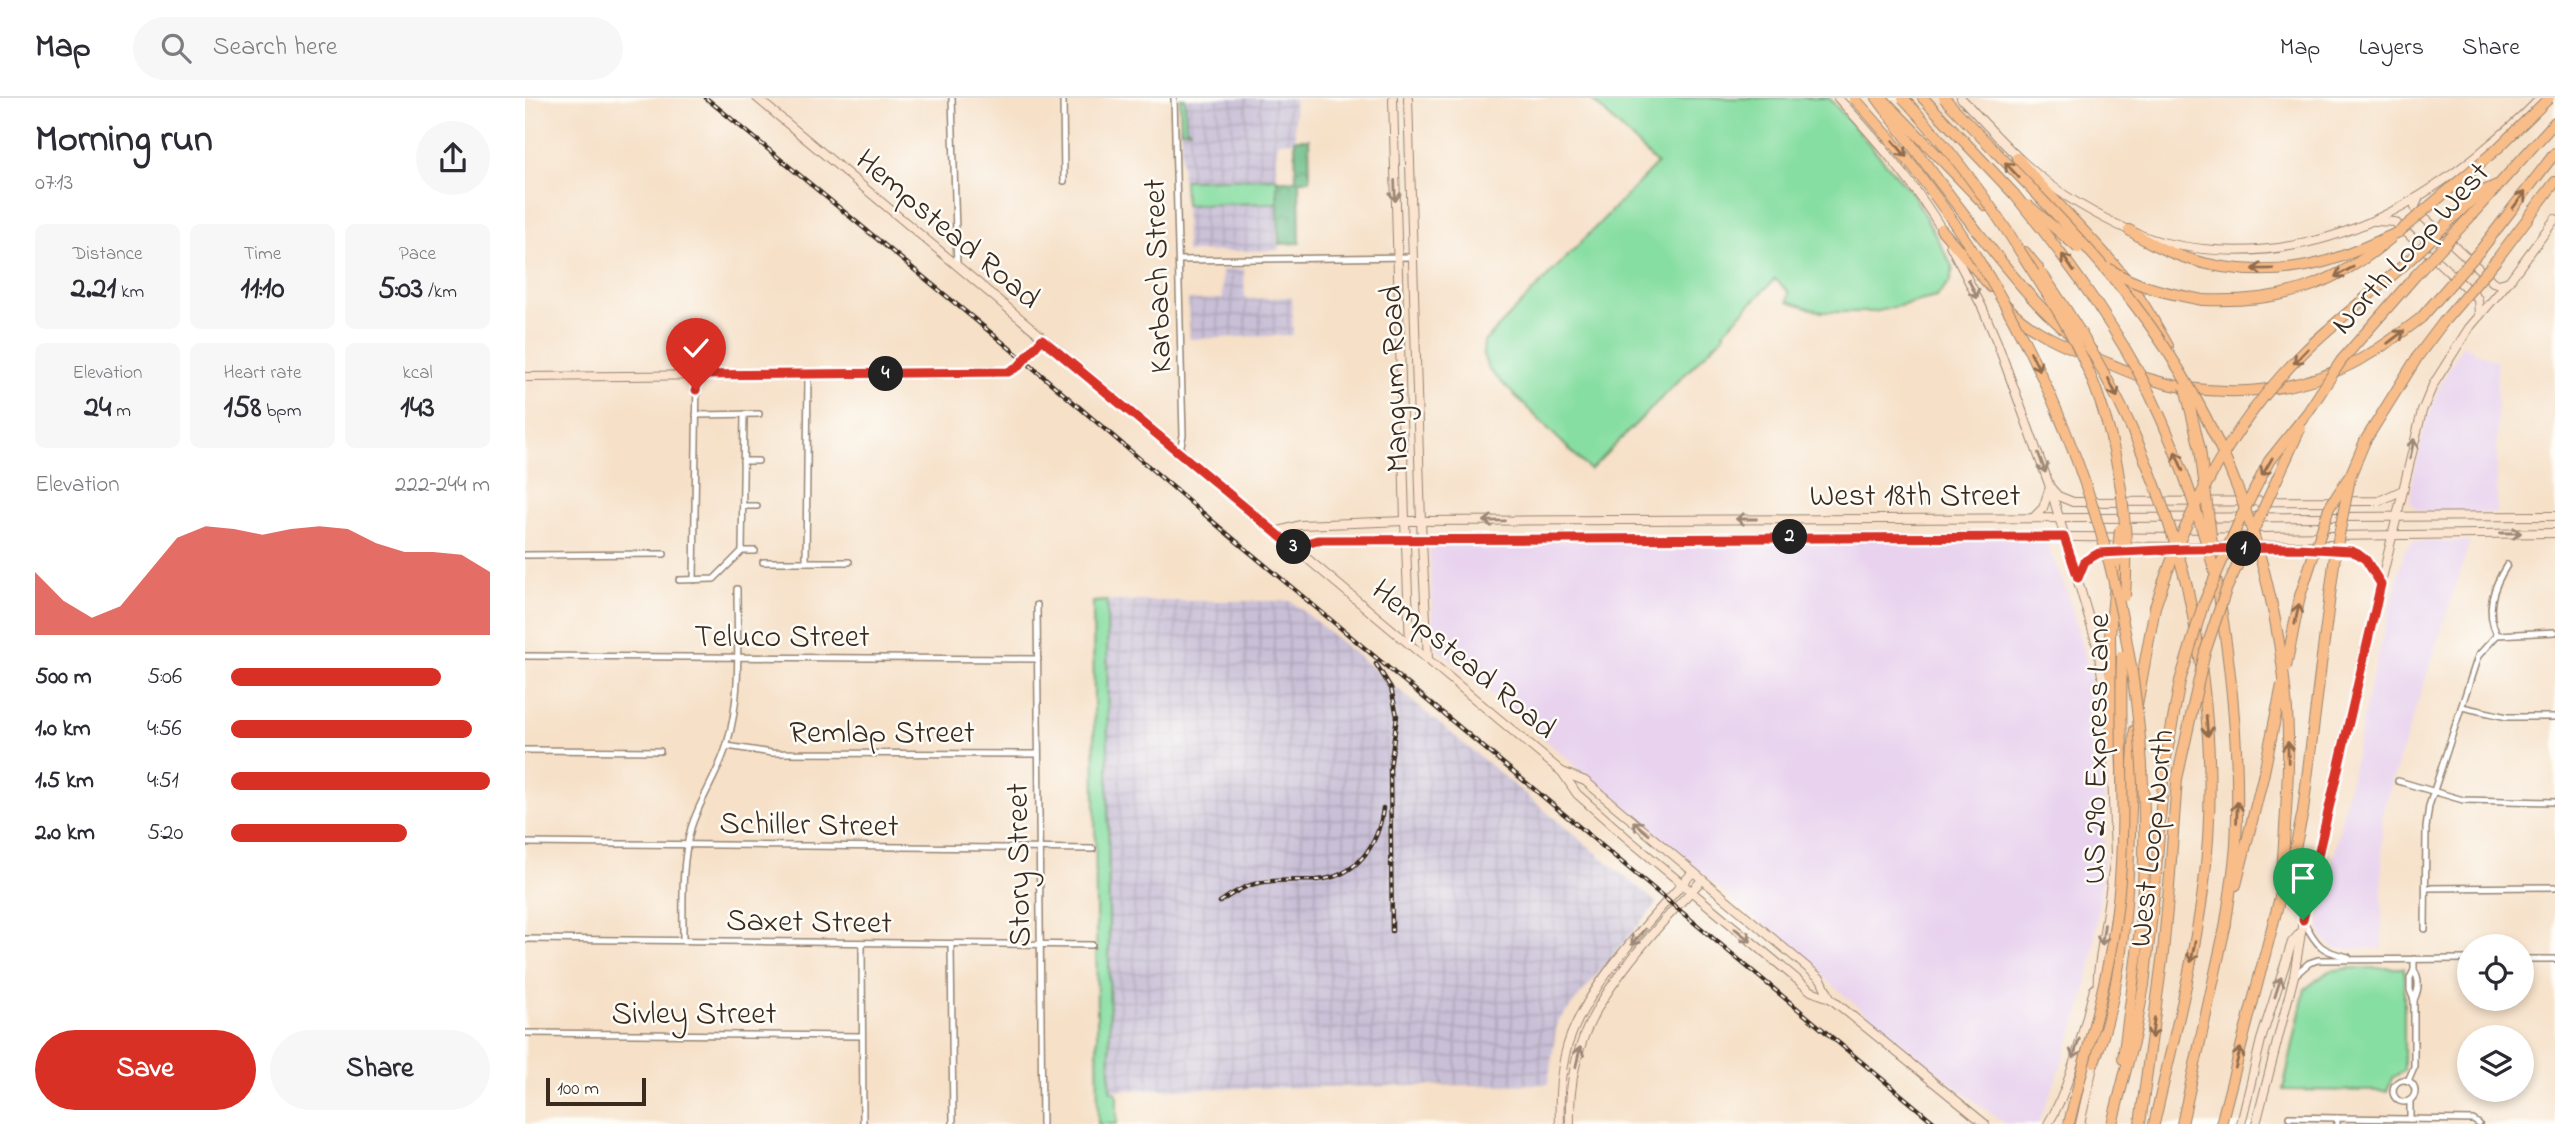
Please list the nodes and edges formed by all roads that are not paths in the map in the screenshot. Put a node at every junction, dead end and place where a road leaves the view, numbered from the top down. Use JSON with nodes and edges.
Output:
{"nodes":[{"id":1,"x":757,"y":98,"type":"edge"},
{"id":2,"x":952,"y":98,"type":"edge"},
{"id":3,"x":1063,"y":98,"type":"edge"},
{"id":4,"x":1174,"y":98,"type":"edge"},
{"id":5,"x":1393,"y":98,"type":"edge"},
{"id":6,"x":1408,"y":98,"type":"edge"},
{"id":7,"x":1838,"y":98,"type":"edge"},
{"id":8,"x":1854,"y":98,"type":"edge"},
{"id":9,"x":1879,"y":98,"type":"edge"},
{"id":10,"x":1903,"y":98,"type":"edge"},
{"id":11,"x":1923,"y":98,"type":"edge"},
{"id":12,"x":1944,"y":98,"type":"edge"},
{"id":13,"x":1961,"y":98,"type":"edge"},
{"id":14,"x":2540,"y":98,"type":"edge"},
{"id":15,"x":2549,"y":98,"type":"edge"},
{"id":16,"x":2555,"y":122,"type":"edge"},
{"id":17,"x":2555,"y":153,"type":"edge"},
{"id":18,"x":1410,"y":156,"type":"junction"},
{"id":19,"x":1394,"y":157,"type":"junction"},
{"id":20,"x":2017,"y":158,"type":"junction"},
{"id":21,"x":1064,"y":181,"type":"dead end"},
{"id":22,"x":2555,"y":182,"type":"edge"},
{"id":23,"x":2014,"y":194,"type":"junction"},
{"id":24,"x":2419,"y":197,"type":"junction"},
{"id":25,"x":2464,"y":215,"type":"junction"},
{"id":26,"x":2555,"y":219,"type":"edge"},
{"id":27,"x":2371,"y":222,"type":"junction"},
{"id":28,"x":1941,"y":229,"type":"junction"},
{"id":29,"x":2129,"y":230,"type":"junction"},
{"id":30,"x":2399,"y":232,"type":"junction"},
{"id":31,"x":1397,"y":257,"type":"junction"},
{"id":32,"x":1413,"y":257,"type":"junction"},
{"id":33,"x":1179,"y":260,"type":"junction"},
{"id":34,"x":957,"y":266,"type":"junction"},
{"id":35,"x":2509,"y":281,"type":"junction"},
{"id":36,"x":2479,"y":316,"type":"junction"},
{"id":37,"x":1042,"y":339,"type":"junction"},
{"id":38,"x":2119,"y":368,"type":"junction"},
{"id":39,"x":808,"y":374,"type":"junction"},
{"id":40,"x":697,"y":375,"type":"junction"},
{"id":41,"x":525,"y":377,"type":"edge"},
{"id":42,"x":1402,"y":412,"type":"junction"},
{"id":43,"x":1418,"y":412,"type":"junction"},
{"id":44,"x":2308,"y":412,"type":"junction"},
{"id":45,"x":744,"y":414,"type":"junction"},
{"id":46,"x":759,"y":414,"type":"dead end"},
{"id":47,"x":696,"y":415,"type":"junction"},
{"id":48,"x":1179,"y":452,"type":"junction"},
{"id":49,"x":743,"y":461,"type":"junction"},
{"id":50,"x":758,"y":461,"type":"dead end"},
{"id":51,"x":2351,"y":474,"type":"junction"},
{"id":52,"x":2050,"y":487,"type":"junction"},
{"id":53,"x":2403,"y":490,"type":"junction"},
{"id":54,"x":743,"y":506,"type":"junction"},
{"id":55,"x":757,"y":506,"type":"dead end"},
{"id":56,"x":2122,"y":511,"type":"junction"},
{"id":57,"x":2397,"y":515,"type":"junction"},
{"id":58,"x":2469,"y":516,"type":"junction"},
{"id":59,"x":2555,"y":516,"type":"edge"},
{"id":60,"x":2032,"y":517,"type":"junction"},
{"id":61,"x":2059,"y":517,"type":"junction"},
{"id":62,"x":1706,"y":519,"type":"junction"},
{"id":63,"x":1801,"y":519,"type":"junction"},
{"id":64,"x":1538,"y":520,"type":"junction"},
{"id":65,"x":1610,"y":520,"type":"junction"},
{"id":66,"x":1878,"y":520,"type":"junction"},
{"id":67,"x":1962,"y":520,"type":"junction"},
{"id":68,"x":1405,"y":521,"type":"junction"},
{"id":69,"x":1421,"y":522,"type":"junction"},
{"id":70,"x":1346,"y":524,"type":"junction"},
{"id":71,"x":1276,"y":532,"type":"junction"},
{"id":72,"x":2394,"y":533,"type":"junction"},
{"id":73,"x":2466,"y":533,"type":"junction"},
{"id":74,"x":2555,"y":533,"type":"edge"},
{"id":75,"x":1962,"y":536,"type":"junction"},
{"id":76,"x":1801,"y":537,"type":"junction"},
{"id":77,"x":1878,"y":537,"type":"junction"},
{"id":78,"x":2064,"y":537,"type":"junction"},
{"id":79,"x":1539,"y":538,"type":"junction"},
{"id":80,"x":1610,"y":538,"type":"junction"},
{"id":81,"x":1707,"y":538,"type":"junction"},
{"id":82,"x":1348,"y":540,"type":"junction"},
{"id":83,"x":1405,"y":540,"type":"junction"},
{"id":84,"x":1423,"y":540,"type":"junction"},
{"id":85,"x":1293,"y":547,"type":"junction"},
{"id":86,"x":742,"y":551,"type":"junction"},
{"id":87,"x":755,"y":551,"type":"dead end"},
{"id":88,"x":664,"y":554,"type":"dead end"},
{"id":89,"x":525,"y":555,"type":"edge"},
{"id":90,"x":763,"y":562,"type":"dead end"},
{"id":91,"x":806,"y":562,"type":"junction"},
{"id":92,"x":849,"y":562,"type":"dead end"},
{"id":93,"x":2507,"y":565,"type":"dead end"},
{"id":94,"x":2215,"y":572,"type":"junction"},
{"id":95,"x":2078,"y":578,"type":"junction"},
{"id":96,"x":679,"y":580,"type":"dead end"},
{"id":97,"x":694,"y":580,"type":"junction"},
{"id":98,"x":2381,"y":584,"type":"junction"},
{"id":99,"x":737,"y":589,"type":"dead end"},
{"id":100,"x":1037,"y":606,"type":"dead end"},
{"id":101,"x":2555,"y":632,"type":"edge"},
{"id":102,"x":2497,"y":635,"type":"junction"},
{"id":103,"x":1411,"y":644,"type":"junction"},
{"id":104,"x":525,"y":656,"type":"edge"},
{"id":105,"x":737,"y":657,"type":"junction"},
{"id":106,"x":1038,"y":659,"type":"junction"},
{"id":107,"x":1428,"y":659,"type":"junction"},
{"id":108,"x":2462,"y":707,"type":"junction"},
{"id":109,"x":2555,"y":717,"type":"edge"},
{"id":110,"x":2112,"y":745,"type":"junction"},
{"id":111,"x":727,"y":746,"type":"junction"},
{"id":112,"x":525,"y":750,"type":"edge"},
{"id":113,"x":660,"y":751,"type":"dead end"},
{"id":114,"x":1038,"y":754,"type":"junction"},
{"id":115,"x":1562,"y":772,"type":"junction"},
{"id":116,"x":2398,"y":781,"type":"dead end"},
{"id":117,"x":2434,"y":792,"type":"junction"},
{"id":118,"x":2555,"y":802,"type":"edge"},
{"id":119,"x":525,"y":843,"type":"edge"},
{"id":120,"x":687,"y":845,"type":"junction"},
{"id":121,"x":1038,"y":848,"type":"junction"},
{"id":122,"x":1093,"y":849,"type":"dead end"},
{"id":123,"x":1693,"y":872,"type":"junction"},
{"id":124,"x":1702,"y":880,"type":"junction"},
{"id":125,"x":1682,"y":885,"type":"junction"},
{"id":126,"x":2555,"y":887,"type":"edge"},
{"id":127,"x":2425,"y":888,"type":"junction"},
{"id":128,"x":1690,"y":892,"type":"junction"},
{"id":129,"x":2281,"y":893,"type":"junction"},
{"id":130,"x":2303,"y":920,"type":"junction"},
{"id":131,"x":2225,"y":928,"type":"junction"},
{"id":132,"x":2425,"y":929,"type":"dead end"},
{"id":133,"x":2301,"y":932,"type":"junction"},
{"id":134,"x":525,"y":939,"type":"edge"},
{"id":135,"x":683,"y":940,"type":"junction"},
{"id":136,"x":862,"y":943,"type":"junction"},
{"id":137,"x":951,"y":944,"type":"junction"},
{"id":138,"x":1041,"y":944,"type":"junction"},
{"id":139,"x":1092,"y":944,"type":"dead end"},
{"id":140,"x":2354,"y":958,"type":"junction"},
{"id":141,"x":2414,"y":959,"type":"junction"},
{"id":142,"x":2457,"y":959,"type":"edge"},
{"id":143,"x":2534,"y":959,"type":"edge"},
{"id":144,"x":2555,"y":959,"type":"edge"},
{"id":145,"x":2098,"y":973,"type":"junction"},
{"id":146,"x":2294,"y":976,"type":"junction"},
{"id":147,"x":1830,"y":998,"type":"junction"},
{"id":148,"x":525,"y":1033,"type":"edge"},
{"id":149,"x":862,"y":1035,"type":"junction"},
{"id":150,"x":2094,"y":1062,"type":"junction"},
{"id":151,"x":2121,"y":1081,"type":"junction"},
{"id":152,"x":2408,"y":1081,"type":"junction"},
{"id":153,"x":2400,"y":1101,"type":"junction"},
{"id":154,"x":2410,"y":1101,"type":"junction"},
{"id":155,"x":2055,"y":1113,"type":"junction"},
{"id":156,"x":2289,"y":1117,"type":"dead end"},
{"id":157,"x":2400,"y":1119,"type":"junction"},
{"id":158,"x":2410,"y":1119,"type":"junction"},
{"id":159,"x":2337,"y":1121,"type":"edge"},
{"id":160,"x":863,"y":1124,"type":"edge"},
{"id":161,"x":953,"y":1124,"type":"edge"},
{"id":162,"x":1042,"y":1124,"type":"edge"},
{"id":163,"x":1560,"y":1124,"type":"edge"},
{"id":164,"x":1570,"y":1124,"type":"edge"},
{"id":165,"x":1986,"y":1124,"type":"edge"},
{"id":166,"x":2048,"y":1124,"type":"edge"},
{"id":167,"x":2059,"y":1124,"type":"edge"},
{"id":168,"x":2070,"y":1124,"type":"edge"},
{"id":169,"x":2080,"y":1124,"type":"edge"},
{"id":170,"x":2112,"y":1124,"type":"edge"},
{"id":171,"x":2140,"y":1124,"type":"edge"},
{"id":172,"x":2154,"y":1124,"type":"edge"},
{"id":173,"x":2182,"y":1124,"type":"edge"},
{"id":174,"x":2221,"y":1124,"type":"edge"},
{"id":175,"x":2241,"y":1124,"type":"edge"},
{"id":176,"x":2256,"y":1124,"type":"edge"},
{"id":177,"x":2479,"y":1124,"type":"edge"}],
"edges":[{"from":1,"to":34,"type":"main road","name":"Hempstead Road"},
{"from":2,"to":34,"type":"street"},
{"from":3,"to":21,"type":"street"},
{"from":4,"to":33,"type":"street","name":"Karbach Street"},
{"from":5,"to":19,"type":"main road","name":"Mangum Road"},
{"from":6,"to":18,"type":"main road","name":"Mangum Road"},
{"from":7,"to":28,"type":"main road"},
{"from":8,"to":151,"type":"highway","one_way":true,"bridge":true},
{"from":9,"to":38,"type":"highway"},
{"from":9,"to":172,"type":"highway","one_way":true,"bridge":true},
{"from":10,"to":56,"type":"highway","name":"US 290 Express Lane","bridge":true},
{"from":11,"to":23,"type":"highway"},
{"from":129,"to":12,"type":"highway","one_way":true,"bridge":true},
{"from":13,"to":20,"type":"main road"},
{"from":14,"to":24,"type":"main road"},
{"from":15,"to":30,"type":"highway","bridge":true},
{"from":16,"to":25,"type":"highway","name":"North Loop West"},
{"from":38,"to":17,"type":"highway","one_way":true,"bridge":true},
{"from":18,"to":19,"type":"main road"},
{"from":18,"to":32,"type":"main road","name":"Mangum Road"},
{"from":19,"to":31,"type":"main road","name":"Mangum Road","one_way":true},
{"from":20,"to":29,"type":"main road"},
{"from":20,"to":94,"type":"highway","bridge":true},
{"from":22,"to":51,"type":"highway","bridge":true},
{"from":30,"to":23,"type":"highway","one_way":true,"bridge":true},
{"from":94,"to":23,"type":"highway","one_way":true,"bridge":true},
{"from":24,"to":27,"type":"main road"},
{"from":24,"to":35,"type":"main road"},
{"from":25,"to":44,"type":"highway","name":"North Loop West","bridge":true},
{"from":25,"to":150,"type":"highway","one_way":true,"bridge":true},
{"from":26,"to":35,"type":"main road"},
{"from":27,"to":29,"type":"main road"},
{"from":27,"to":36,"type":"main road"},
{"from":28,"to":38,"type":"highway"},
{"from":28,"to":52,"type":"main road","one_way":true},
{"from":30,"to":29,"type":"highway","one_way":true},
{"from":31,"to":32,"type":"street"},
{"from":31,"to":33,"type":"street"},
{"from":31,"to":42,"type":"main road","name":"Mangum Road"},
{"from":32,"to":43,"type":"main road","name":"Mangum Road"},
{"from":33,"to":48,"type":"street","name":"Karbach Street"},
{"from":34,"to":37,"type":"main road","name":"Hempstead Road"},
{"from":35,"to":36,"type":"main road"},
{"from":53,"to":36,"type":"main road","one_way":true},
{"from":37,"to":39,"type":"main road"},
{"from":37,"to":48,"type":"main road","name":"Hempstead Road"},
{"from":39,"to":40,"type":"main road"},
{"from":39,"to":91,"type":"street"},
{"from":40,"to":41,"type":"main road"},
{"from":40,"to":47,"type":"street"},
{"from":42,"to":43,"type":"main road"},
{"from":42,"to":68,"type":"main road","name":"Mangum Road"},
{"from":43,"to":69,"type":"main road","name":"Mangum Road"},
{"from":44,"to":151,"type":"highway","one_way":true,"bridge":true},
{"from":44,"to":171,"type":"highway","name":"West Loop North","one_way":true,"bridge":true},
{"from":45,"to":46,"type":"street"},
{"from":45,"to":47,"type":"street"},
{"from":45,"to":49,"type":"street"},
{"from":47,"to":97,"type":"street"},
{"from":48,"to":71,"type":"main road","name":"Hempstead Road"},
{"from":49,"to":50,"type":"street"},
{"from":49,"to":54,"type":"street"},
{"from":51,"to":129,"type":"highway","bridge":true},
{"from":131,"to":51,"type":"highway","one_way":true,"bridge":true},
{"from":52,"to":53,"type":"main road"},
{"from":52,"to":60,"type":"main road"},
{"from":52,"to":61,"type":"main road"},
{"from":53,"to":57,"type":"main road"},
{"from":54,"to":55,"type":"street"},
{"from":54,"to":86,"type":"street"},
{"from":56,"to":110,"type":"highway","bridge":true},
{"from":56,"to":168,"type":"highway","name":"US 290 Express Lane","bridge":true},
{"from":57,"to":58,"type":"main road","name":"West 18th Street"},
{"from":57,"to":61,"type":"main road","name":"West 18th Street"},
{"from":57,"to":72,"type":"main road"},
{"from":58,"to":59,"type":"main road","name":"West 18th Street"},
{"from":58,"to":73,"type":"main road"},
{"from":60,"to":61,"type":"main road","name":"West 18th Street"},
{"from":60,"to":67,"type":"main road","name":"West 18th Street"},
{"from":61,"to":78,"type":"main road"},
{"from":63,"to":62,"type":"main road","name":"West 18th Street","one_way":true},
{"from":62,"to":65,"type":"main road","name":"West 18th Street"},
{"from":62,"to":81,"type":"main road"},
{"from":63,"to":66,"type":"main road","name":"West 18th Street"},
{"from":63,"to":76,"type":"main road"},
{"from":64,"to":65,"type":"main road","name":"West 18th Street"},
{"from":64,"to":69,"type":"main road","name":"West 18th Street","one_way":true},
{"from":64,"to":79,"type":"main road"},
{"from":65,"to":80,"type":"main road"},
{"from":66,"to":67,"type":"main road","name":"West 18th Street"},
{"from":66,"to":77,"type":"main road"},
{"from":67,"to":75,"type":"main road"},
{"from":68,"to":69,"type":"main road","name":"West 18th Street"},
{"from":68,"to":70,"type":"main road","name":"West 18th Street"},
{"from":68,"to":83,"type":"main road","name":"Mangum Road"},
{"from":69,"to":84,"type":"main road","name":"Mangum Road"},
{"from":70,"to":71,"type":"main road","name":"West 18th Street"},
{"from":70,"to":82,"type":"main road"},
{"from":71,"to":85,"type":"main road","name":"Hempstead Road"},
{"from":72,"to":73,"type":"main road","name":"West 18th Street"},
{"from":72,"to":78,"type":"main road","name":"West 18th Street"},
{"from":72,"to":98,"type":"main road"},
{"from":73,"to":74,"type":"main road","name":"West 18th Street","one_way":true},
{"from":75,"to":77,"type":"main road","name":"West 18th Street"},
{"from":75,"to":78,"type":"main road","name":"West 18th Street"},
{"from":76,"to":77,"type":"main road","name":"West 18th Street"},
{"from":76,"to":81,"type":"main road","name":"West 18th Street"},
{"from":78,"to":95,"type":"main road"},
{"from":79,"to":80,"type":"main road","name":"West 18th Street"},
{"from":79,"to":84,"type":"main road","name":"West 18th Street"},
{"from":80,"to":81,"type":"main road","name":"West 18th Street"},
{"from":82,"to":83,"type":"main road","name":"West 18th Street"},
{"from":82,"to":85,"type":"main road","name":"West 18th Street"},
{"from":83,"to":84,"type":"main road","name":"West 18th Street"},
{"from":83,"to":103,"type":"main road","name":"Mangum Road"},
{"from":84,"to":107,"type":"main road","name":"Mangum Road"},
{"from":85,"to":103,"type":"main road","name":"Hempstead Road"},
{"from":86,"to":87,"type":"street"},
{"from":86,"to":97,"type":"street"},
{"from":88,"to":89,"type":"street"},
{"from":90,"to":91,"type":"street"},
{"from":91,"to":92,"type":"street"},
{"from":93,"to":102,"type":"street"},
{"from":131,"to":94,"type":"highway","one_way":true,"bridge":true},
{"from":95,"to":98,"type":"main road"},
{"from":95,"to":110,"type":"main road"},
{"from":96,"to":97,"type":"street"},
{"from":98,"to":130,"type":"main road"},
{"from":99,"to":105,"type":"street"},
{"from":100,"to":106,"type":"street","name":"Story Street"},
{"from":101,"to":102,"type":"street"},
{"from":102,"to":108,"type":"street"},
{"from":103,"to":107,"type":"main road","name":"Hempstead Road"},
{"from":104,"to":105,"type":"street","name":"Teluco Street"},
{"from":105,"to":106,"type":"street","name":"Teluco Street"},
{"from":105,"to":111,"type":"street"},
{"from":106,"to":114,"type":"street","name":"Story Street"},
{"from":107,"to":115,"type":"main road","name":"Hempstead Road"},
{"from":108,"to":109,"type":"street"},
{"from":108,"to":117,"type":"street"},
{"from":110,"to":145,"type":"main road","one_way":true},
{"from":111,"to":114,"type":"street","name":"Remlap Street"},
{"from":111,"to":120,"type":"street"},
{"from":112,"to":113,"type":"street"},
{"from":114,"to":121,"type":"street","name":"Story Street"},
{"from":123,"to":115,"type":"main road","name":"Hempstead Road","one_way":true},
{"from":115,"to":125,"type":"main road","name":"Hempstead Road"},
{"from":116,"to":117,"type":"street"},
{"from":117,"to":118,"type":"street"},
{"from":117,"to":127,"type":"street"},
{"from":119,"to":120,"type":"street","name":"Schiller Street"},
{"from":120,"to":121,"type":"street","name":"Schiller Street"},
{"from":120,"to":135,"type":"street"},
{"from":121,"to":122,"type":"street","name":"Schiller Street"},
{"from":121,"to":138,"type":"street","name":"Story Street"},
{"from":123,"to":124,"type":"main road","name":"Hempstead Road"},
{"from":123,"to":125,"type":"main road"},
{"from":124,"to":128,"type":"main road"},
{"from":124,"to":147,"type":"main road","name":"Hempstead Road"},
{"from":125,"to":128,"type":"main road","name":"Hempstead Road"},
{"from":125,"to":163,"type":"main road","one_way":true},
{"from":126,"to":127,"type":"street"},
{"from":127,"to":132,"type":"street"},
{"from":128,"to":147,"type":"main road","name":"Hempstead Road","one_way":true},
{"from":164,"to":128,"type":"main road","one_way":true},
{"from":174,"to":129,"type":"highway","one_way":true},
{"from":130,"to":133,"type":"main road"},
{"from":130,"to":140,"type":"street"},
{"from":131,"to":173,"type":"highway"},
{"from":133,"to":146,"type":"main road"},
{"from":175,"to":133,"type":"main road","one_way":true},
{"from":134,"to":135,"type":"street","name":"Saxet Street"},
{"from":135,"to":136,"type":"street","name":"Saxet Street"},
{"from":136,"to":137,"type":"street","name":"Saxet Street"},
{"from":136,"to":149,"type":"street"},
{"from":137,"to":138,"type":"street","name":"Saxet Street"},
{"from":137,"to":161,"type":"street"},
{"from":138,"to":139,"type":"street","name":"Saxet Street"},
{"from":138,"to":162,"type":"street","name":"Story Street"},
{"from":140,"to":141,"type":"street"},
{"from":140,"to":146,"type":"street"},
{"from":141,"to":142,"type":"street"},
{"from":141,"to":152,"type":"street"},
{"from":143,"to":144,"type":"street"},
{"from":145,"to":150,"type":"main road"},
{"from":145,"to":155,"type":"main road","one_way":true},
{"from":146,"to":176,"type":"main road"},
{"from":147,"to":165,"type":"main road","name":"Hempstead Road"},
{"from":148,"to":149,"type":"street","name":"Sivley Street"},
{"from":149,"to":160,"type":"street"},
{"from":150,"to":169,"type":"main road"},
{"from":151,"to":170,"type":"highway"},
{"from":152,"to":153,"type":"street"},
{"from":152,"to":154,"type":"street"},
{"from":153,"to":154,"type":"street"},
{"from":153,"to":157,"type":"street"},
{"from":154,"to":158,"type":"street"},
{"from":155,"to":166,"type":"main road"},
{"from":155,"to":167,"type":"main road"},
{"from":156,"to":159,"type":"street"},
{"from":157,"to":158,"type":"street"},
{"from":157,"to":159,"type":"street"},
{"from":158,"to":177,"type":"street"}]}
